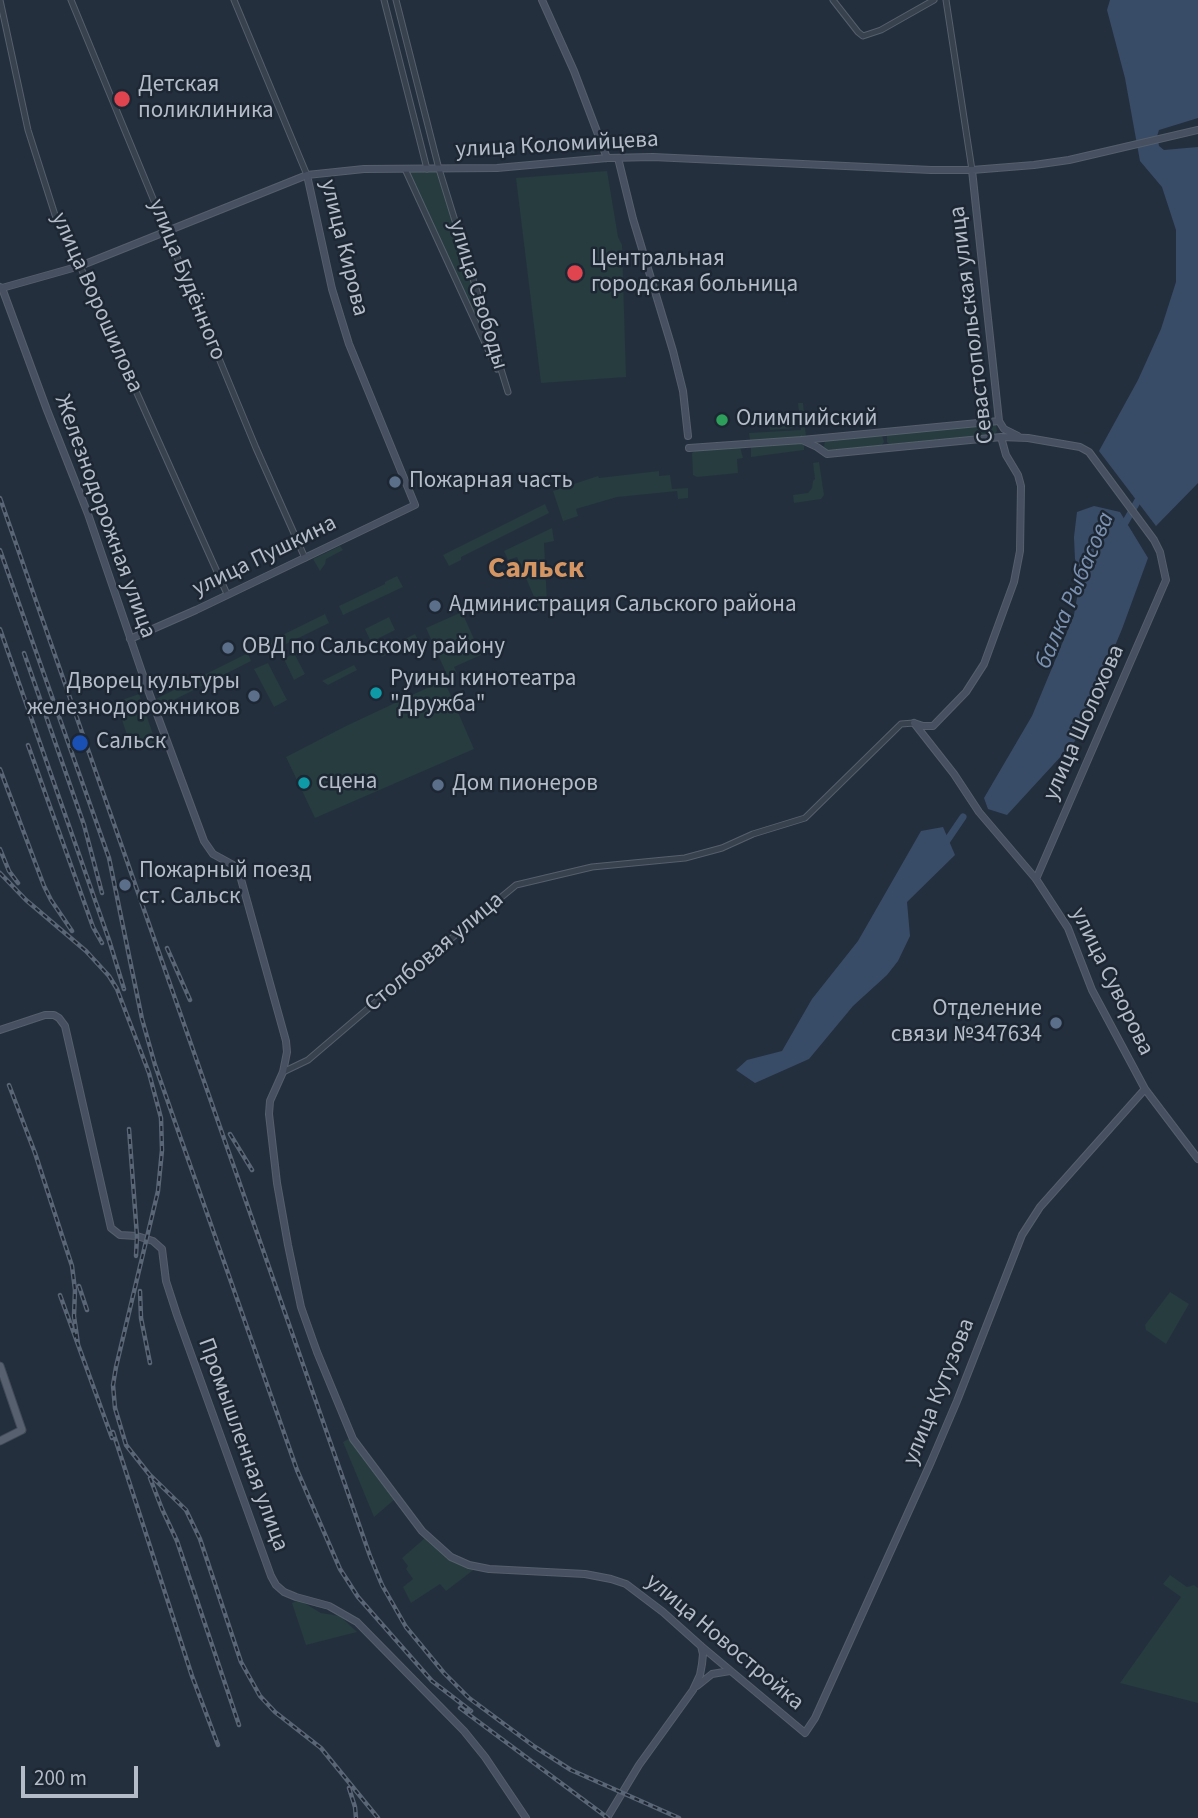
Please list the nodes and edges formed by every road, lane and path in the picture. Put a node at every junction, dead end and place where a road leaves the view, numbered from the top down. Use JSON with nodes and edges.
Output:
{"nodes":[{"id":1,"x":1,"y":0,"type":"edge"},
{"id":2,"x":71,"y":0,"type":"edge"},
{"id":3,"x":234,"y":0,"type":"edge"},
{"id":4,"x":384,"y":0,"type":"edge"},
{"id":5,"x":396,"y":0,"type":"edge"},
{"id":6,"x":542,"y":0,"type":"edge"},
{"id":7,"x":833,"y":0,"type":"edge"},
{"id":8,"x":934,"y":0,"type":"edge"},
{"id":9,"x":946,"y":0,"type":"edge"},
{"id":10,"x":1198,"y":130,"type":"edge"},
{"id":11,"x":607,"y":158,"type":"junction"},
{"id":12,"x":618,"y":158,"type":"junction"},
{"id":13,"x":405,"y":169,"type":"junction"},
{"id":14,"x":427,"y":169,"type":"junction"},
{"id":15,"x":439,"y":169,"type":"junction"},
{"id":16,"x":972,"y":170,"type":"junction"},
{"id":17,"x":307,"y":175,"type":"junction"},
{"id":18,"x":166,"y":231,"type":"junction"},
{"id":19,"x":80,"y":265,"type":"junction"},
{"id":20,"x":1,"y":288,"type":"edge"},
{"id":21,"x":999,"y":421,"type":"junction"},
{"id":22,"x":688,"y":436,"type":"dead end"},
{"id":23,"x":1001,"y":437,"type":"junction"},
{"id":24,"x":1028,"y":438,"type":"junction"},
{"id":25,"x":802,"y":440,"type":"junction"},
{"id":26,"x":689,"y":448,"type":"dead end"},
{"id":27,"x":415,"y":505,"type":"joint"},
{"id":28,"x":305,"y":558,"type":"junction"},
{"id":29,"x":228,"y":594,"type":"junction"},
{"id":30,"x":130,"y":639,"type":"junction"},
{"id":31,"x":914,"y":723,"type":"junction"},
{"id":32,"x":234,"y":866,"type":"joint"},
{"id":33,"x":1036,"y":879,"type":"junction"},
{"id":34,"x":0,"y":1030,"type":"edge"},
{"id":35,"x":284,"y":1072,"type":"junction"},
{"id":36,"x":1144,"y":1089,"type":"junction"},
{"id":37,"x":1198,"y":1159,"type":"edge"},
{"id":38,"x":0,"y":1366,"type":"edge"},
{"id":39,"x":0,"y":1441,"type":"edge"},
{"id":40,"x":701,"y":1646,"type":"junction"},
{"id":41,"x":731,"y":1671,"type":"junction"},
{"id":42,"x":693,"y":1690,"type":"junction"},
{"id":43,"x":805,"y":1733,"type":"joint"},
{"id":44,"x":526,"y":1818,"type":"edge"},
{"id":45,"x":607,"y":1818,"type":"edge"}],
"edges":[{"from":1,"to":19,"type":"street","name":"улица Ворошилова"},
{"from":2,"to":18,"type":"street","name":"улица Будённого"},
{"from":3,"to":17,"type":"street","name":"улица Кирова"},
{"from":4,"to":14,"type":"street"},
{"from":5,"to":15,"type":"street","name":"улица Свободы"},
{"from":6,"to":11,"type":"main road"},
{"from":7,"to":8,"type":"street"},
{"from":9,"to":16,"type":"street","name":"Севастопольская улица"},
{"from":10,"to":16,"type":"main road","name":"улица Коломийцева"},
{"from":11,"to":12,"type":"main road","name":"улица Коломийцева"},
{"from":11,"to":15,"type":"main road","name":"улица Коломийцева"},
{"from":12,"to":16,"type":"main road","name":"улица Коломийцева"},
{"from":12,"to":22,"type":"main road"},
{"from":13,"to":14,"type":"main road","name":"улица Коломийцева"},
{"from":13,"to":15,"type":"street","name":"улица Свободы"},
{"from":13,"to":17,"type":"main road","name":"улица Коломийцева"},
{"from":14,"to":15,"type":"main road","name":"улица Коломийцева"},
{"from":16,"to":21,"type":"main road","name":"Севастопольская улица"},
{"from":17,"to":18,"type":"main road","name":"улица Коломийцева"},
{"from":17,"to":27,"type":"main road","name":"улица Кирова"},
{"from":18,"to":19,"type":"main road","name":"улица Коломийцева"},
{"from":18,"to":28,"type":"street","name":"улица Будённого"},
{"from":19,"to":20,"type":"main road","name":"улица Коломийцева"},
{"from":19,"to":29,"type":"street","name":"улица Ворошилова"},
{"from":20,"to":30,"type":"main road","name":"Железнодорожная улица"},
{"from":21,"to":23,"type":"street","name":"Севастопольская улица"},
{"from":21,"to":24,"type":"main road"},
{"from":21,"to":25,"type":"main road"},
{"from":23,"to":24,"type":"main road"},
{"from":23,"to":25,"type":"main road"},
{"from":23,"to":31,"type":"main road","name":"Севастопольская улица"},
{"from":24,"to":33,"type":"main road","name":"улица Шолохова"},
{"from":25,"to":26,"type":"main road"},
{"from":27,"to":28,"type":"main road","name":"улица Пушкина"},
{"from":28,"to":29,"type":"main road","name":"улица Пушкина"},
{"from":29,"to":30,"type":"main road","name":"улица Пушкина"},
{"from":30,"to":32,"type":"main road","name":"Железнодорожная улица"},
{"from":31,"to":33,"type":"main road","name":"улица Суворова"},
{"from":31,"to":35,"type":"street","name":"Столбовая улица"},
{"from":32,"to":35,"type":"main road","name":"улица Новостройка"},
{"from":33,"to":36,"type":"main road","name":"улица Суворова"},
{"from":34,"to":44,"type":"main road","name":"Промышленная улица"},
{"from":35,"to":40,"type":"main road","name":"улица Новостройка"},
{"from":36,"to":37,"type":"main road","name":"улица Суворова"},
{"from":36,"to":43,"type":"main road","name":"улица Кутузова"},
{"from":38,"to":39,"type":"main road"},
{"from":40,"to":41,"type":"main road","name":"улица Новостройка"},
{"from":40,"to":42,"type":"main road"},
{"from":41,"to":42,"type":"main road"},
{"from":41,"to":43,"type":"main road","name":"улица Новостройка"},
{"from":42,"to":45,"type":"main road"}]}
